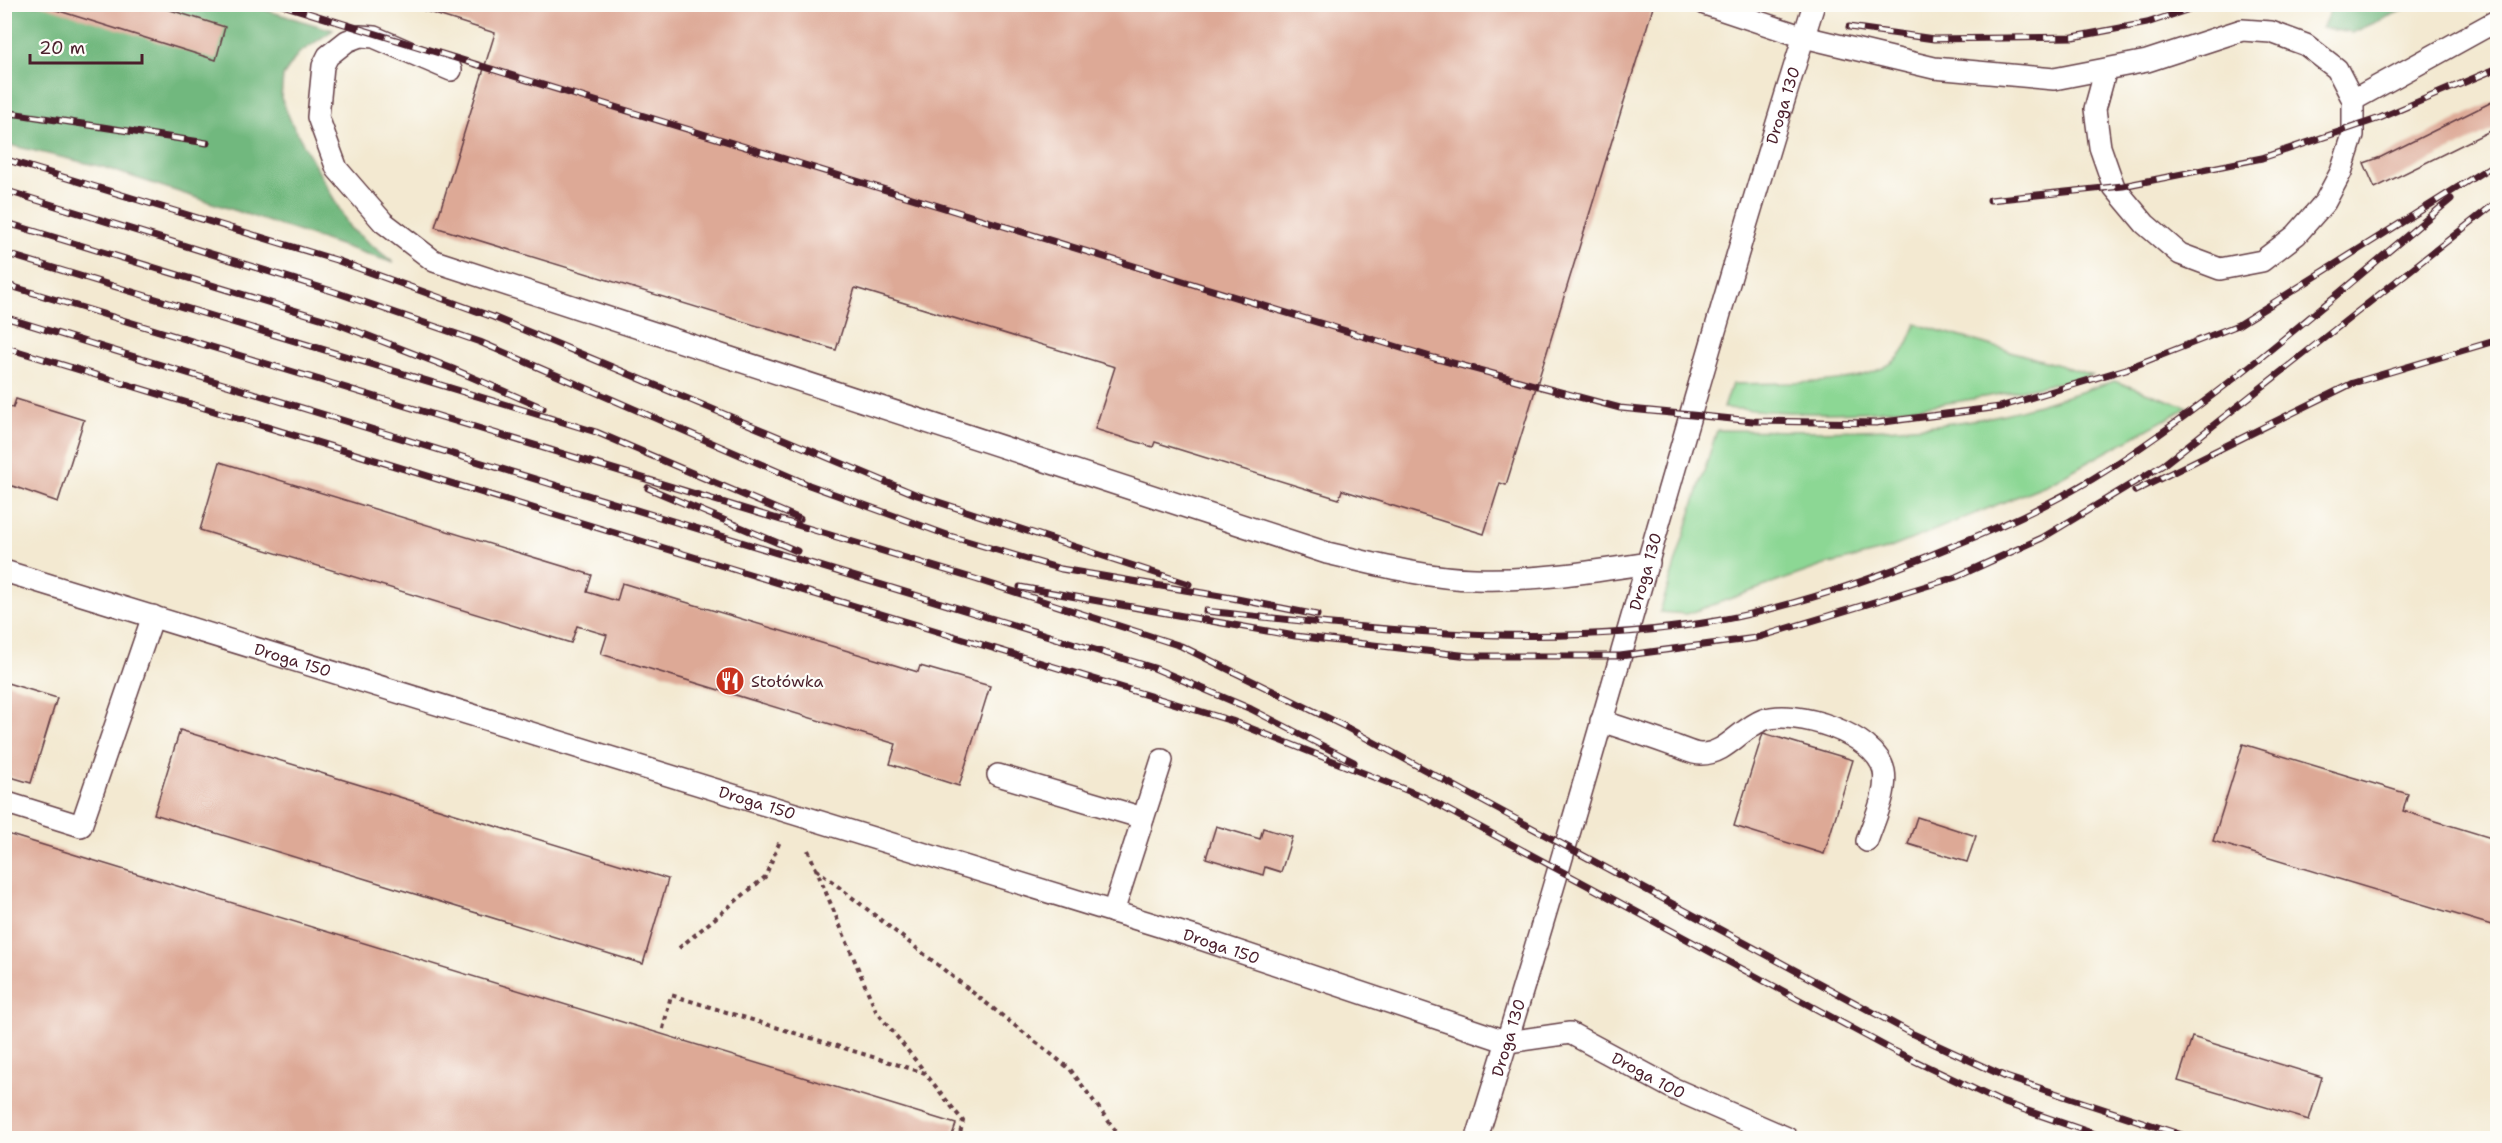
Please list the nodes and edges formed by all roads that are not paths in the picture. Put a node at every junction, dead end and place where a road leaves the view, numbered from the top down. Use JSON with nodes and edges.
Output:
{"nodes":[{"id":1,"x":1705,"y":4,"type":"edge"},
{"id":2,"x":1814,"y":4,"type":"edge"},
{"id":3,"x":2498,"y":20,"type":"edge"},
{"id":4,"x":1804,"y":37,"type":"junction"},
{"id":5,"x":2106,"y":69,"type":"junction"},
{"id":6,"x":451,"y":70,"type":"dead end"},
{"id":7,"x":2353,"y":100,"type":"junction"},
{"id":8,"x":1649,"y":563,"type":"junction"},
{"id":9,"x":4,"y":571,"type":"edge"},
{"id":10,"x":153,"y":616,"type":"junction"},
{"id":11,"x":1601,"y":721,"type":"junction"},
{"id":12,"x":1162,"y":760,"type":"dead end"},
{"id":13,"x":998,"y":775,"type":"dead end"},
{"id":14,"x":4,"y":802,"type":"edge"},
{"id":15,"x":1143,"y":818,"type":"junction"},
{"id":16,"x":1868,"y":841,"type":"dead end"},
{"id":17,"x":1113,"y":912,"type":"junction"},
{"id":18,"x":1508,"y":1042,"type":"junction"},
{"id":19,"x":1477,"y":1138,"type":"edge"},
{"id":20,"x":1787,"y":1138,"type":"edge"}],
"edges":[{"from":1,"to":4,"type":"lane"},
{"from":2,"to":4,"type":"lane","name":"Droga 130"},
{"from":3,"to":7,"type":"lane"},
{"from":4,"to":5,"type":"lane"},
{"from":4,"to":8,"type":"lane","name":"Droga 130"},
{"from":5,"to":7,"type":"lane"},
{"from":5,"to":7,"type":"lane"},
{"from":6,"to":8,"type":"lane"},
{"from":8,"to":11,"type":"lane","name":"Droga 130"},
{"from":9,"to":10,"type":"lane","name":"Droga 150"},
{"from":10,"to":14,"type":"lane"},
{"from":10,"to":17,"type":"lane","name":"Droga 150"},
{"from":11,"to":16,"type":"lane"},
{"from":11,"to":18,"type":"lane","name":"Droga 130"},
{"from":12,"to":15,"type":"lane"},
{"from":13,"to":15,"type":"lane"},
{"from":15,"to":17,"type":"lane"},
{"from":17,"to":18,"type":"lane","name":"Droga 150"},
{"from":18,"to":19,"type":"lane","name":"Droga 130"},
{"from":18,"to":20,"type":"lane","name":"Droga 100"}]}
